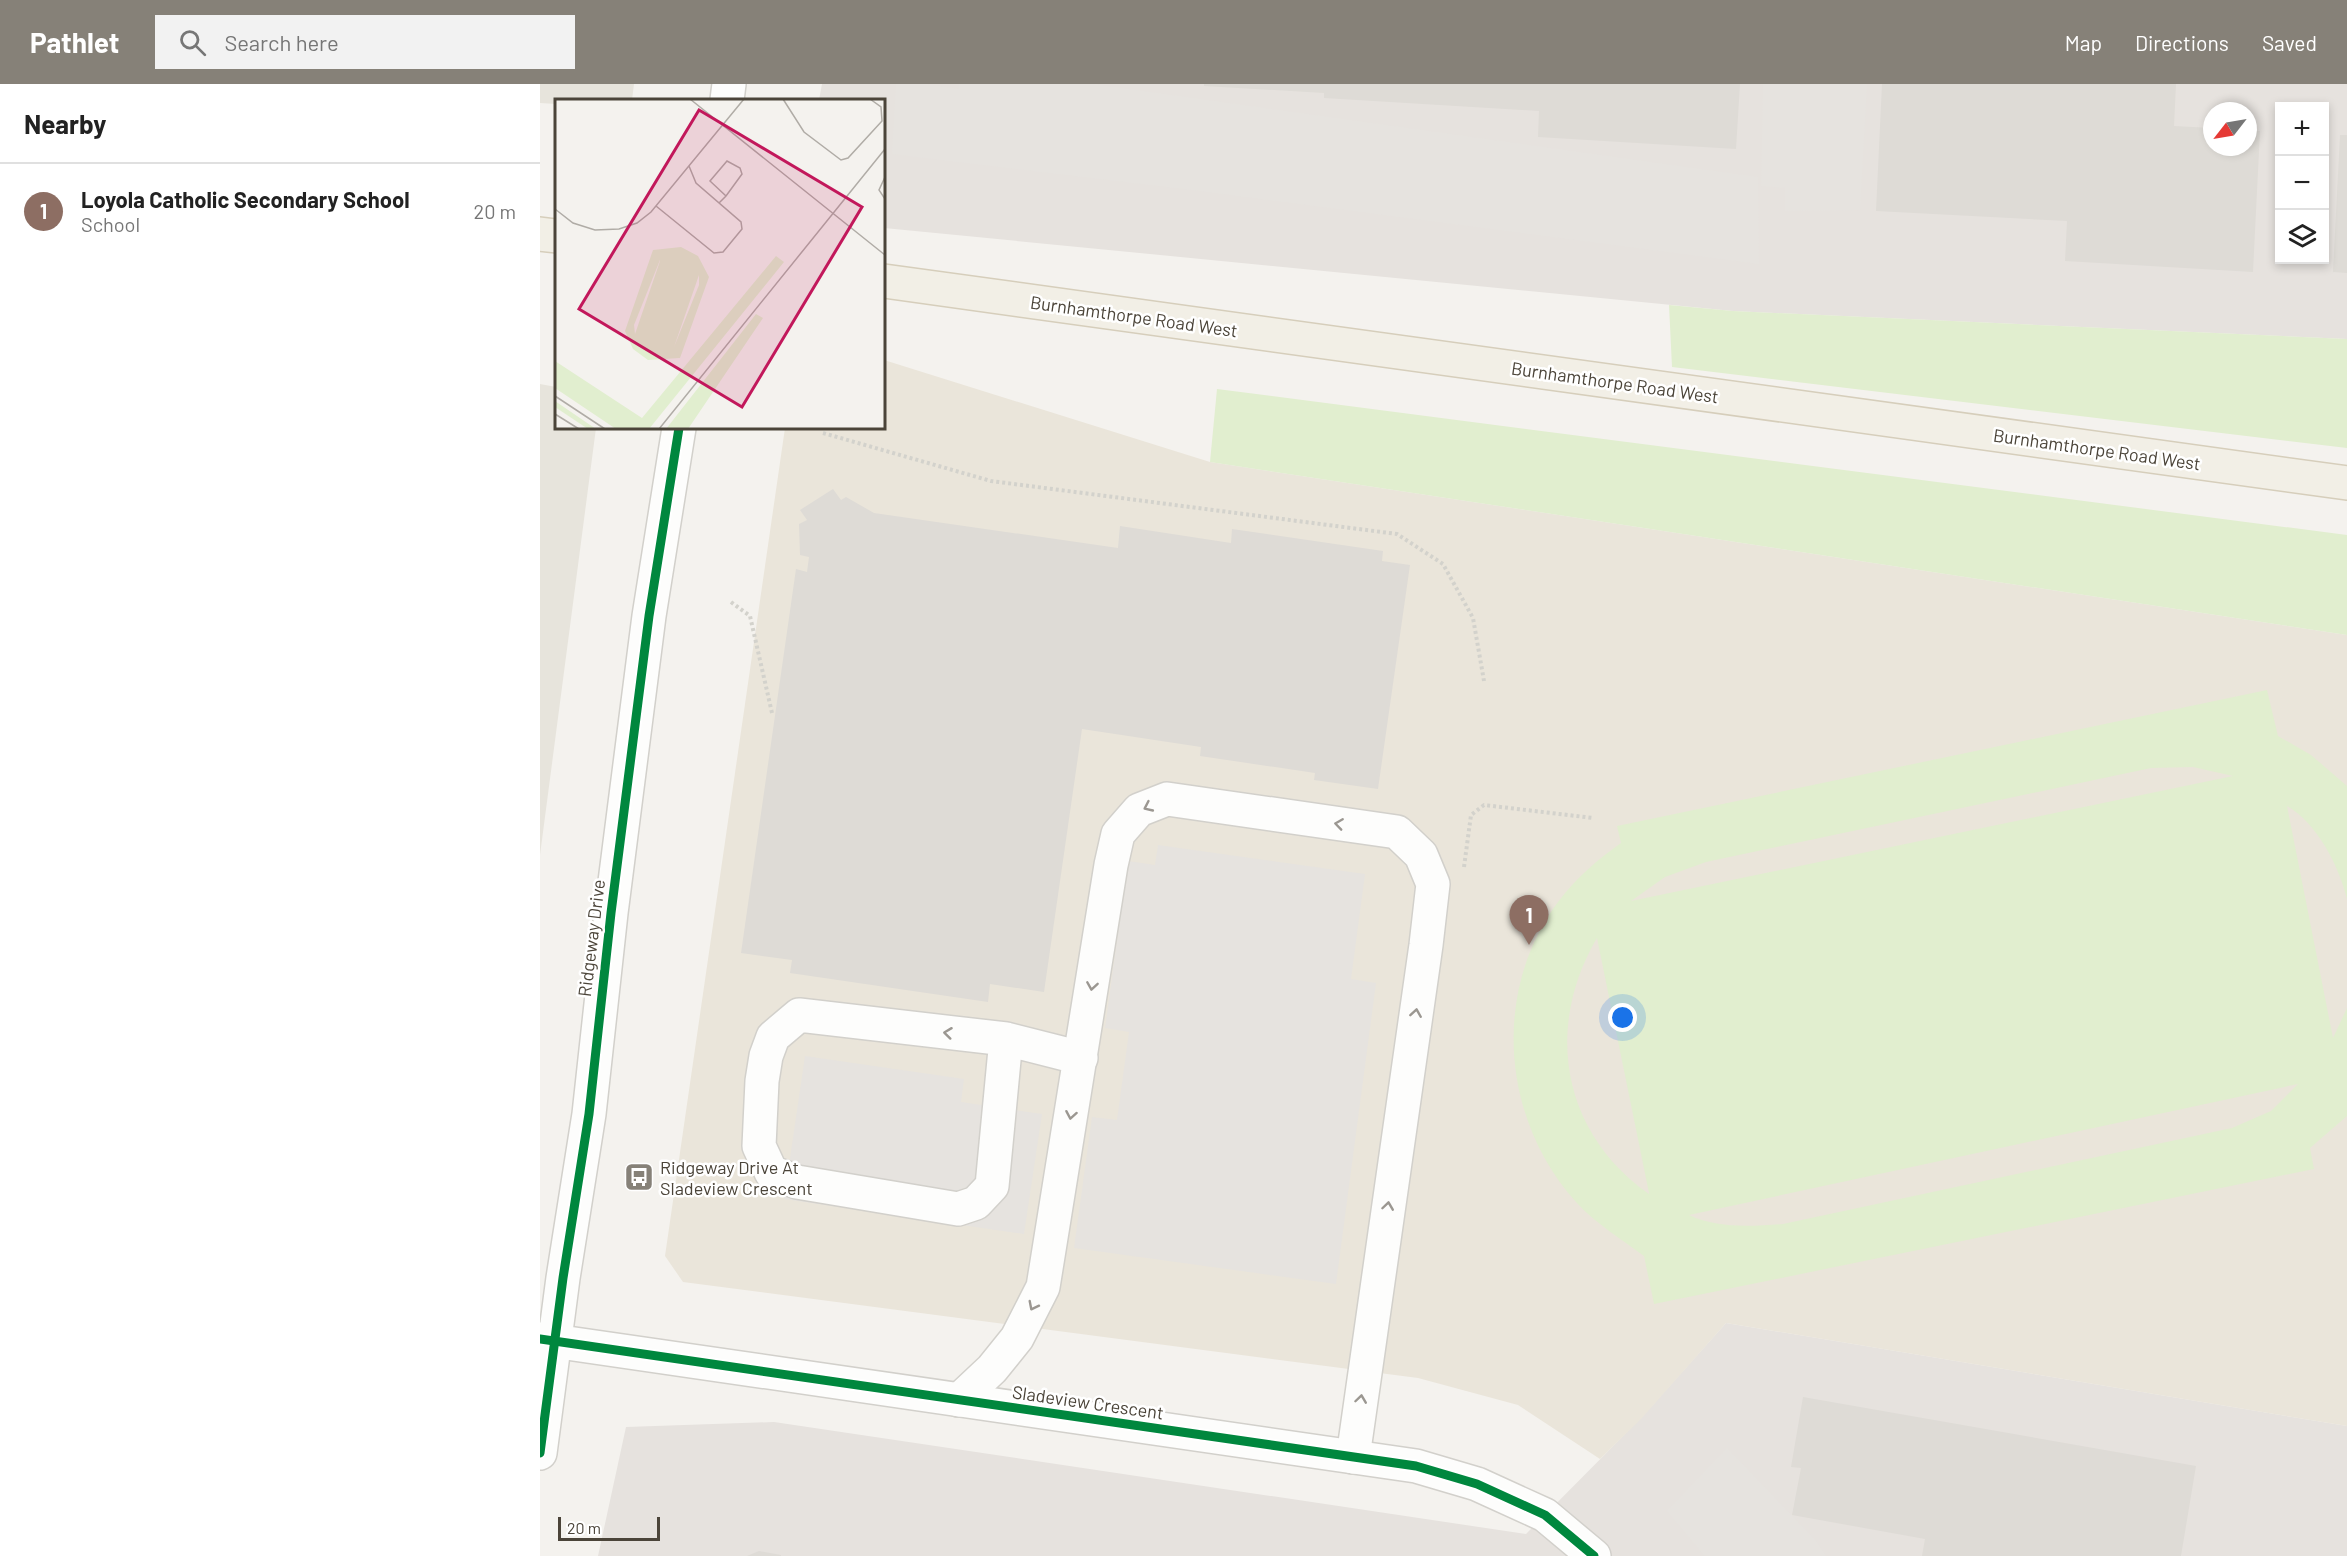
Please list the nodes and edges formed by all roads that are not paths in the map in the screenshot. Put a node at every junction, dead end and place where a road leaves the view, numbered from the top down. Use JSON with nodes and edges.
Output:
{"nodes":[{"id":1,"x":729,"y":84,"type":"edge"},
{"id":2,"x":727,"y":99,"type":"edge"},
{"id":3,"x":540,"y":234,"type":"edge"},
{"id":4,"x":555,"y":236,"type":"edge"},
{"id":5,"x":885,"y":281,"type":"edge"},
{"id":6,"x":679,"y":429,"type":"edge"},
{"id":7,"x":2347,"y":483,"type":"edge"},
{"id":8,"x":1006,"y":1039,"type":"junction"},
{"id":9,"x":1081,"y":1058,"type":"junction"},
{"id":10,"x":548,"y":1340,"type":"edge"},
{"id":11,"x":959,"y":1400,"type":"junction"},
{"id":12,"x":540,"y":1453,"type":"edge"},
{"id":13,"x":1353,"y":1457,"type":"junction"},
{"id":14,"x":1594,"y":1556,"type":"edge"}],
"edges":[{"from":1,"to":2,"type":"street"},
{"from":3,"to":4,"type":"main road"},
{"from":5,"to":7,"type":"main road","name":"Burnhamthorpe Road West"},
{"from":6,"to":10,"type":"street","name":"Ridgeway Drive"},
{"from":8,"to":8,"type":"street","one_way":true},
{"from":8,"to":9,"type":"street"},
{"from":9,"to":11,"type":"street","one_way":true},
{"from":13,"to":9,"type":"street","one_way":true},
{"from":10,"to":11,"type":"street","name":"Sladeview Crescent"},
{"from":10,"to":12,"type":"street","name":"Ridgeway Drive"},
{"from":11,"to":13,"type":"street","name":"Sladeview Crescent"},
{"from":13,"to":14,"type":"street","name":"Sladeview Crescent"}]}
